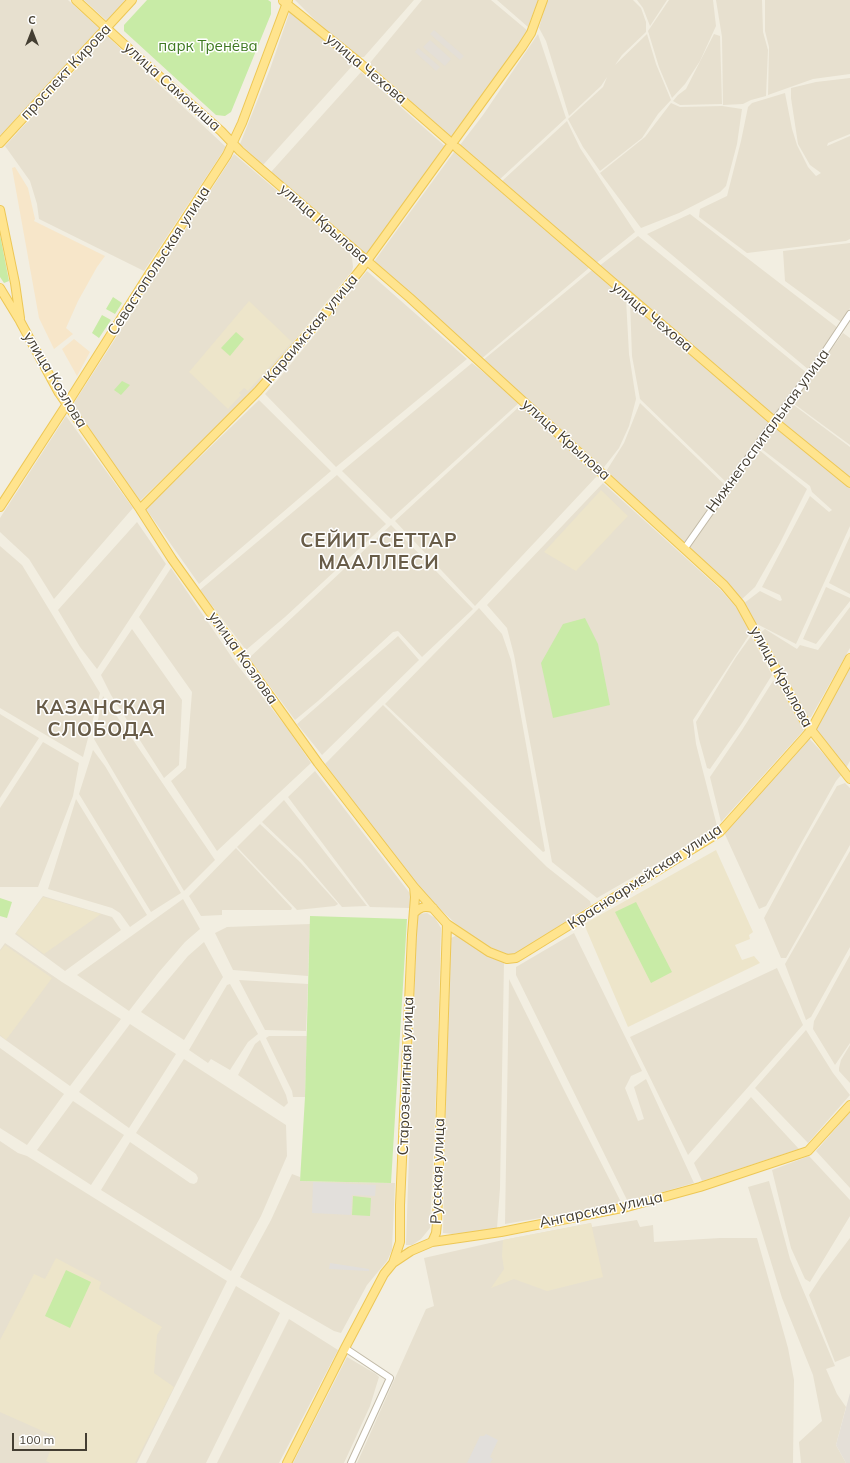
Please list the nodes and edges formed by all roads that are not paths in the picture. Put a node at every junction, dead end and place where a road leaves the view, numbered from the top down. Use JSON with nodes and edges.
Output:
{"nodes":[{"id":1,"x":76,"y":0,"type":"edge"},
{"id":2,"x":132,"y":0,"type":"edge"},
{"id":3,"x":543,"y":0,"type":"edge"},
{"id":4,"x":286,"y":1,"type":"edge"},
{"id":5,"x":107,"y":28,"type":"junction"},
{"id":6,"x":448,"y":140,"type":"dead end"},
{"id":7,"x":232,"y":141,"type":"junction"},
{"id":8,"x":0,"y":144,"type":"edge"},
{"id":9,"x":456,"y":148,"type":"dead end"},
{"id":10,"x":1,"y":213,"type":"edge"},
{"id":11,"x":367,"y":260,"type":"junction"},
{"id":12,"x":15,"y":282,"type":"junction"},
{"id":13,"x":0,"y":289,"type":"edge"},
{"id":14,"x":850,"y":314,"type":"edge"},
{"id":15,"x":20,"y":321,"type":"junction"},
{"id":16,"x":68,"y":404,"type":"junction"},
{"id":17,"x":774,"y":421,"type":"junction"},
{"id":18,"x":850,"y":483,"type":"edge"},
{"id":19,"x":0,"y":508,"type":"edge"},
{"id":20,"x":140,"y":509,"type":"junction"},
{"id":21,"x":684,"y":548,"type":"junction"},
{"id":22,"x":850,"y":658,"type":"edge"},
{"id":23,"x":811,"y":730,"type":"junction"},
{"id":24,"x":850,"y":779,"type":"edge"},
{"id":25,"x":414,"y":887,"type":"junction"},
{"id":26,"x":433,"y":908,"type":"junction"},
{"id":27,"x":414,"y":913,"type":"junction"},
{"id":28,"x":447,"y":924,"type":"junction"},
{"id":29,"x":507,"y":959,"type":"joint"},
{"id":30,"x":850,"y":1105,"type":"edge"},
{"id":31,"x":436,"y":1234,"type":"junction"},
{"id":32,"x":444,"y":1241,"type":"junction"},
{"id":33,"x":400,"y":1242,"type":"junction"},
{"id":34,"x":432,"y":1242,"type":"junction"},
{"id":35,"x":412,"y":1251,"type":"junction"},
{"id":36,"x":393,"y":1263,"type":"junction"},
{"id":37,"x":345,"y":1348,"type":"junction"},
{"id":38,"x":287,"y":1463,"type":"edge"},
{"id":39,"x":351,"y":1463,"type":"edge"}],
"edges":[{"from":1,"to":5,"type":"main road","name":"улица Самокиша"},
{"from":2,"to":5,"type":"main road","name":"проспект Кирова"},
{"from":3,"to":11,"type":"main road","name":"Караимская улица"},
{"from":4,"to":6,"type":"main road","name":"улица Чехова"},
{"from":4,"to":7,"type":"main road","name":"Севастопольская улица"},
{"from":5,"to":7,"type":"main road","name":"улица Самокиша"},
{"from":5,"to":8,"type":"main road","name":"проспект Кирова"},
{"from":7,"to":11,"type":"main road","name":"улица Крылова"},
{"from":7,"to":16,"type":"main road","name":"Севастопольская улица"},
{"from":9,"to":17,"type":"main road","name":"улица Чехова"},
{"from":10,"to":12,"type":"main road","name":"улица Козлова"},
{"from":11,"to":20,"type":"main road","name":"Караимская улица"},
{"from":11,"to":21,"type":"main road","name":"улица Крылова"},
{"from":12,"to":13,"type":"main road"},
{"from":12,"to":15,"type":"main road","name":"улица Козлова"},
{"from":13,"to":15,"type":"main road","name":"улица Козлова"},
{"from":14,"to":17,"type":"street","name":"Нижнегоспитальная улица"},
{"from":15,"to":16,"type":"main road","name":"улица Козлова"},
{"from":16,"to":19,"type":"main road","name":"Севастопольская улица"},
{"from":16,"to":20,"type":"main road","name":"улица Козлова"},
{"from":17,"to":18,"type":"main road","name":"улица Чехова"},
{"from":17,"to":21,"type":"street","name":"Нижнегоспитальная улица"},
{"from":20,"to":25,"type":"main road","name":"улица Козлова"},
{"from":21,"to":23,"type":"main road","name":"улица Крылова"},
{"from":22,"to":23,"type":"main road","name":"Красноармейская улица"},
{"from":23,"to":24,"type":"main road","name":"улица Крылова"},
{"from":23,"to":29,"type":"main road","name":"Красноармейская улица"},
{"from":25,"to":26,"type":"main road","name":"улица Козлова"},
{"from":25,"to":27,"type":"main road","name":"Старозенитная улица"},
{"from":26,"to":27,"type":"main road"},
{"from":26,"to":28,"type":"main road","name":"улица Козлова"},
{"from":27,"to":33,"type":"main road","name":"Старозенитная улица"},
{"from":28,"to":29,"type":"main road","name":"улица Козлова"},
{"from":28,"to":31,"type":"main road","name":"Русская улица"},
{"from":30,"to":32,"type":"main road","name":"Ангарская улица"},
{"from":31,"to":32,"type":"main road"},
{"from":31,"to":34,"type":"main road","name":"Русская улица"},
{"from":32,"to":34,"type":"main road","name":"Ангарская улица"},
{"from":33,"to":35,"type":"main road"},
{"from":33,"to":36,"type":"main road","name":"Старозенитная улица"},
{"from":34,"to":35,"type":"main road","name":"Русская улица"},
{"from":35,"to":36,"type":"main road","name":"Русская улица"},
{"from":36,"to":37,"type":"main road","name":"Русская улица"},
{"from":37,"to":38,"type":"main road","name":"Русская улица"},
{"from":37,"to":39,"type":"street"}]}
